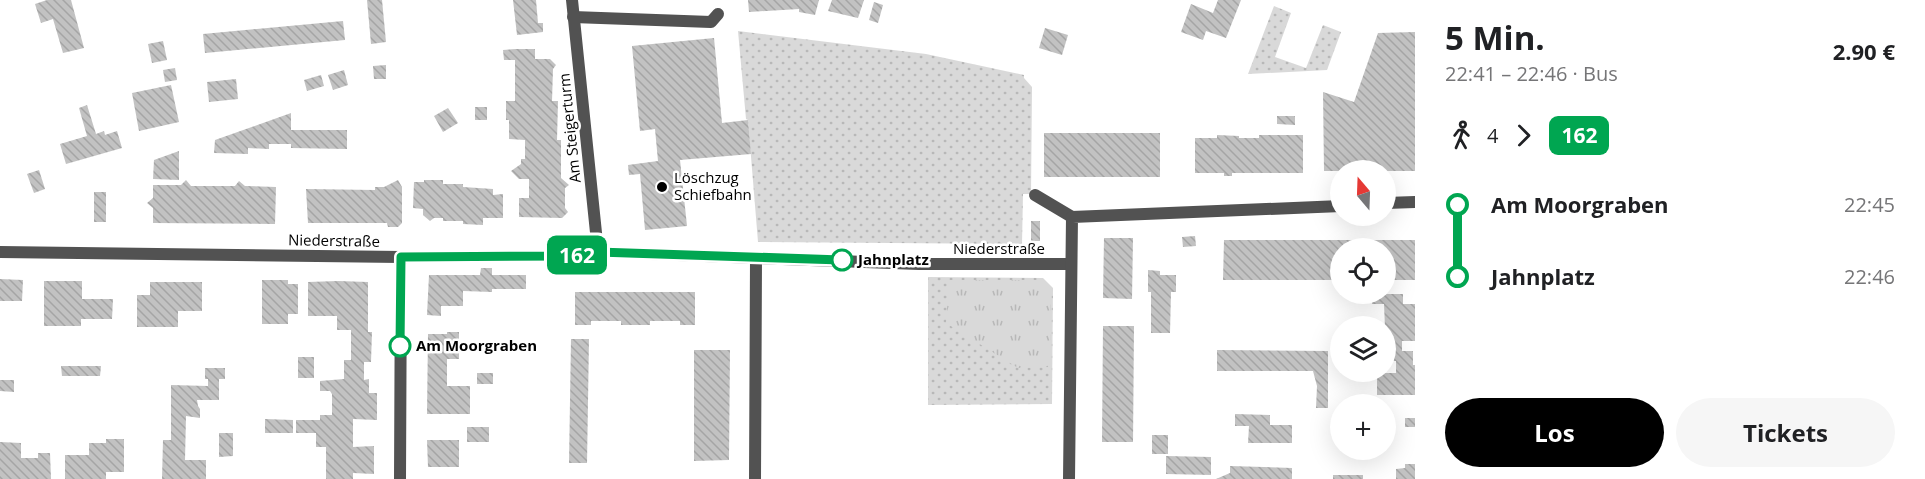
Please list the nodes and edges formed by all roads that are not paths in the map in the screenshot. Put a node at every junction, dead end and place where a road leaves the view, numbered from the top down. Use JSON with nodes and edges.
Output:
{"nodes":[{"id":1,"x":572,"y":0,"type":"edge"},
{"id":2,"x":718,"y":14,"type":"dead end"},
{"id":3,"x":573,"y":17,"type":"junction"},
{"id":4,"x":1035,"y":195,"type":"dead end"},
{"id":5,"x":1415,"y":202,"type":"edge"},
{"id":6,"x":1396,"y":203,"type":"edge"},
{"id":7,"x":1330,"y":206,"type":"edge"},
{"id":8,"x":1072,"y":217,"type":"junction"},
{"id":9,"x":0,"y":252,"type":"edge"},
{"id":10,"x":598,"y":252,"type":"junction"},
{"id":11,"x":401,"y":257,"type":"junction"},
{"id":12,"x":756,"y":259,"type":"junction"},
{"id":13,"x":1070,"y":264,"type":"junction"},
{"id":14,"x":400,"y":479,"type":"edge"},
{"id":15,"x":755,"y":479,"type":"edge"},
{"id":16,"x":1069,"y":479,"type":"edge"}],
"edges":[{"from":1,"to":3,"type":"street","name":"Am Steigerturm"},
{"from":2,"to":3,"type":"street"},
{"from":3,"to":10,"type":"street","name":"Am Steigerturm"},
{"from":4,"to":8,"type":"street"},
{"from":5,"to":6,"type":"street"},
{"from":7,"to":8,"type":"street"},
{"from":8,"to":13,"type":"street"},
{"from":9,"to":11,"type":"street","name":"Niederstraße"},
{"from":10,"to":11,"type":"street","name":"Niederstraße"},
{"from":10,"to":12,"type":"street","name":"Niederstraße"},
{"from":11,"to":14,"type":"street"},
{"from":12,"to":13,"type":"street","name":"Niederstraße"},
{"from":12,"to":15,"type":"street"},
{"from":13,"to":16,"type":"street"}]}
